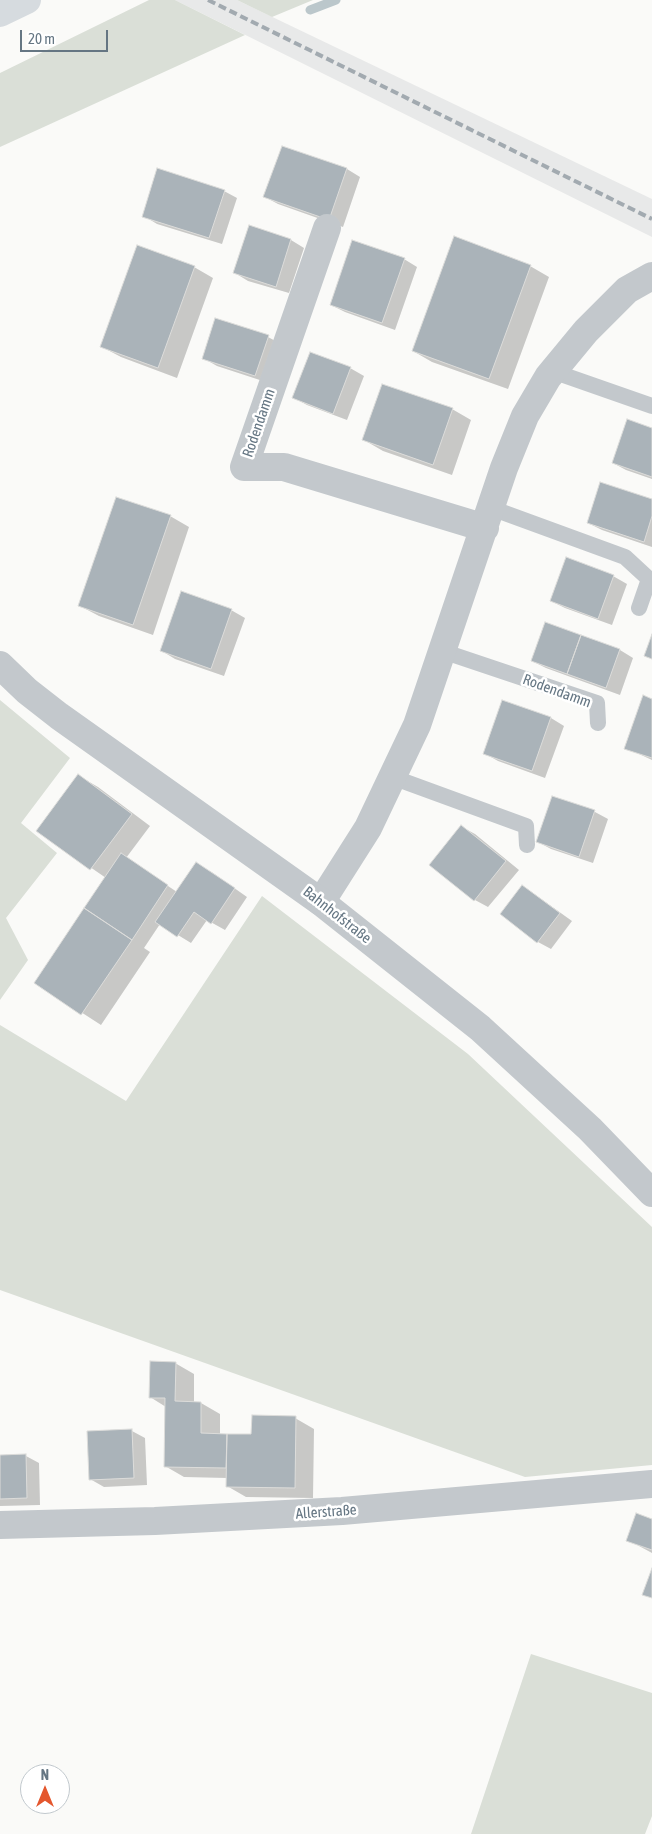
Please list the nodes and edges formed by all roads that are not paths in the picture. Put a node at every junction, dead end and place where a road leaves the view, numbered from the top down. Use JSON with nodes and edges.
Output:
{"nodes":[{"id":1,"x":27,"y":0,"type":"edge"},
{"id":2,"x":0,"y":12,"type":"edge"},
{"id":3,"x":327,"y":228,"type":"dead end"},
{"id":4,"x":652,"y":276,"type":"edge"},
{"id":5,"x":552,"y":372,"type":"junction"},
{"id":6,"x":652,"y":406,"type":"edge"},
{"id":7,"x":488,"y":518,"type":"junction"},
{"id":8,"x":639,"y":608,"type":"dead end"},
{"id":9,"x":442,"y":652,"type":"junction"},
{"id":10,"x":0,"y":665,"type":"edge"},
{"id":11,"x":598,"y":723,"type":"dead end"},
{"id":12,"x":392,"y":777,"type":"junction"},
{"id":13,"x":527,"y":845,"type":"dead end"},
{"id":14,"x":321,"y":902,"type":"junction"},
{"id":15,"x":652,"y":1193,"type":"edge"},
{"id":16,"x":652,"y":1484,"type":"edge"},
{"id":17,"x":0,"y":1525,"type":"edge"}],
"edges":[{"from":1,"to":2,"type":"highway"},
{"from":3,"to":7,"type":"street","name":"Rodendamm"},
{"from":4,"to":5,"type":"street"},
{"from":5,"to":6,"type":"lane"},
{"from":5,"to":7,"type":"street"},
{"from":7,"to":8,"type":"lane","name":"Rodendamm"},
{"from":7,"to":9,"type":"street"},
{"from":9,"to":11,"type":"lane","name":"Rodendamm"},
{"from":9,"to":12,"type":"street"},
{"from":10,"to":14,"type":"street","name":"Bahnhofstraße"},
{"from":12,"to":13,"type":"lane"},
{"from":12,"to":14,"type":"street"},
{"from":14,"to":15,"type":"street","name":"Bahnhofstraße"},
{"from":16,"to":17,"type":"street","name":"Allerstraße"}]}
